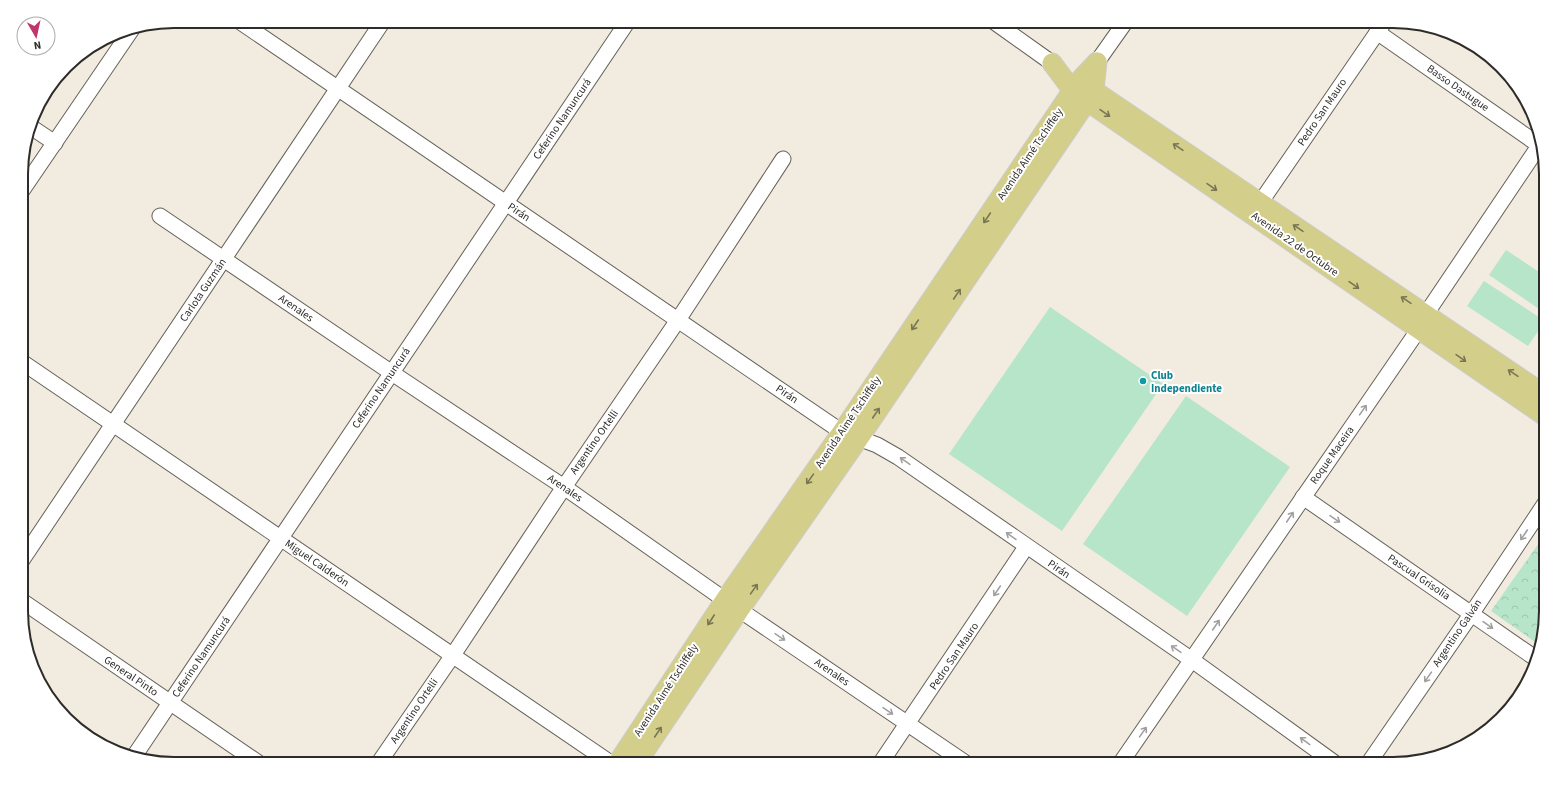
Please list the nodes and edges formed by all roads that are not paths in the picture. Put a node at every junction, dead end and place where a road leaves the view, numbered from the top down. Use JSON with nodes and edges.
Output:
{"nodes":[{"id":1,"x":249,"y":28,"type":"edge"},
{"id":2,"x":378,"y":28,"type":"edge"},
{"id":3,"x":620,"y":28,"type":"edge"},
{"id":4,"x":1003,"y":28,"type":"edge"},
{"id":5,"x":1121,"y":28,"type":"edge"},
{"id":6,"x":1380,"y":28,"type":"edge"},
{"id":7,"x":1384,"y":28,"type":"edge"},
{"id":8,"x":127,"y":36,"type":"edge"},
{"id":9,"x":1097,"y":62,"type":"joint"},
{"id":10,"x":1052,"y":63,"type":"joint"},
{"id":11,"x":338,"y":88,"type":"junction"},
{"id":12,"x":1083,"y":90,"type":"junction"},
{"id":13,"x":35,"y":130,"type":"edge"},
{"id":14,"x":1535,"y":140,"type":"edge"},
{"id":15,"x":55,"y":143,"type":"junction"},
{"id":16,"x":1537,"y":149,"type":"edge"},
{"id":17,"x":783,"y":159,"type":"dead end"},
{"id":18,"x":28,"y":182,"type":"edge"},
{"id":19,"x":506,"y":202,"type":"junction"},
{"id":20,"x":1260,"y":203,"type":"junction"},
{"id":21,"x":160,"y":216,"type":"dead end"},
{"id":22,"x":224,"y":258,"type":"junction"},
{"id":23,"x":678,"y":320,"type":"junction"},
{"id":24,"x":1423,"y":321,"type":"junction"},
{"id":25,"x":28,"y":366,"type":"edge"},
{"id":26,"x":392,"y":373,"type":"junction"},
{"id":27,"x":1539,"y":391,"type":"edge"},
{"id":28,"x":1539,"y":411,"type":"edge"},
{"id":29,"x":113,"y":424,"type":"junction"},
{"id":30,"x":851,"y":435,"type":"junction"},
{"id":31,"x":564,"y":487,"type":"junction"},
{"id":32,"x":1303,"y":497,"type":"junction"},
{"id":33,"x":1539,"y":512,"type":"edge"},
{"id":34,"x":280,"y":538,"type":"junction"},
{"id":35,"x":1026,"y":547,"type":"junction"},
{"id":36,"x":28,"y":551,"type":"edge"},
{"id":37,"x":28,"y":605,"type":"edge"},
{"id":38,"x":732,"y":605,"type":"junction"},
{"id":39,"x":1472,"y":613,"type":"junction"},
{"id":40,"x":453,"y":655,"type":"junction"},
{"id":41,"x":1532,"y":656,"type":"edge"},
{"id":42,"x":1192,"y":660,"type":"junction"},
{"id":43,"x":170,"y":703,"type":"junction"},
{"id":44,"x":908,"y":724,"type":"junction"},
{"id":45,"x":137,"y":752,"type":"edge"},
{"id":46,"x":250,"y":757,"type":"edge"},
{"id":47,"x":383,"y":757,"type":"edge"},
{"id":48,"x":602,"y":757,"type":"edge"},
{"id":49,"x":622,"y":757,"type":"edge"},
{"id":50,"x":640,"y":757,"type":"edge"},
{"id":51,"x":885,"y":757,"type":"edge"},
{"id":52,"x":958,"y":757,"type":"edge"},
{"id":53,"x":1125,"y":757,"type":"edge"},
{"id":54,"x":1326,"y":757,"type":"edge"},
{"id":55,"x":1373,"y":757,"type":"edge"}],
"edges":[{"from":1,"to":11,"type":"street","name":"Pirán"},
{"from":2,"to":11,"type":"street","name":"Carlota Guzmán"},
{"from":3,"to":19,"type":"street","name":"Ceferino Namuncurá"},
{"from":4,"to":10,"type":"street","name":"Avenida 22 de Octubre"},
{"from":5,"to":9,"type":"street"},
{"from":6,"to":20,"type":"street","name":"Pedro San Mauro"},
{"from":7,"to":14,"type":"street","name":"Basso Dastugue"},
{"from":8,"to":15,"type":"street"},
{"from":9,"to":12,"type":"main road"},
{"from":10,"to":12,"type":"main road","name":"Avenida 22 de Octubre"},
{"from":11,"to":19,"type":"street","name":"Pirán"},
{"from":11,"to":22,"type":"street","name":"Carlota Guzmán"},
{"from":20,"to":12,"type":"main road","name":"Avenida 22 de Octubre","one_way":true},
{"from":12,"to":24,"type":"main road","name":"Avenida 22 de Octubre","one_way":true},
{"from":12,"to":30,"type":"main road","name":"Avenida Aimé Tschiffely"},
{"from":13,"to":15,"type":"street"},
{"from":15,"to":18,"type":"street"},
{"from":16,"to":24,"type":"street","name":"Roque Maceira"},
{"from":17,"to":23,"type":"street","name":"Argentino Ortelli"},
{"from":19,"to":23,"type":"street","name":"Pirán"},
{"from":19,"to":26,"type":"street","name":"Ceferino Namuncurá"},
{"from":24,"to":20,"type":"main road","name":"Avenida 22 de Octubre","one_way":true},
{"from":21,"to":22,"type":"street","name":"Arenales"},
{"from":22,"to":26,"type":"street","name":"Arenales"},
{"from":22,"to":29,"type":"street","name":"Carlota Guzmán"},
{"from":23,"to":30,"type":"street","name":"Pirán"},
{"from":23,"to":31,"type":"street","name":"Argentino Ortelli"},
{"from":27,"to":24,"type":"main road","name":"Avenida 22 de Octubre","one_way":true},
{"from":24,"to":28,"type":"main road","name":"Avenida 22 de Octubre","one_way":true},
{"from":32,"to":24,"type":"street","name":"Roque Maceira","one_way":true},
{"from":25,"to":29,"type":"street","name":"Miguel Calderón"},
{"from":26,"to":31,"type":"street","name":"Arenales"},
{"from":26,"to":34,"type":"street","name":"Ceferino Namuncurá"},
{"from":29,"to":34,"type":"street","name":"Miguel Calderón"},
{"from":29,"to":36,"type":"street","name":"Carlota Guzmán"},
{"from":35,"to":30,"type":"street","name":"Pirán","one_way":true},
{"from":30,"to":38,"type":"main road","name":"Avenida Aimé Tschiffely"},
{"from":31,"to":38,"type":"street","name":"Arenales"},
{"from":31,"to":40,"type":"street","name":"Argentino Ortelli"},
{"from":32,"to":39,"type":"street","name":"Pascual Grisolia","one_way":true},
{"from":42,"to":32,"type":"street","name":"Roque Maceira","one_way":true},
{"from":33,"to":39,"type":"street","name":"Argentino Galván","one_way":true},
{"from":34,"to":40,"type":"street","name":"Miguel Calderón"},
{"from":34,"to":43,"type":"street","name":"Ceferino Namuncurá"},
{"from":42,"to":35,"type":"street","name":"Pirán","one_way":true},
{"from":35,"to":44,"type":"street","name":"Pedro San Mauro","one_way":true},
{"from":37,"to":43,"type":"street","name":"General Pinto"},
{"from":38,"to":44,"type":"street","name":"Arenales","one_way":true},
{"from":38,"to":49,"type":"main road","name":"Avenida Aimé Tschiffely","one_way":true},
{"from":50,"to":38,"type":"main road","name":"Avenida Aimé Tschiffely","one_way":true},
{"from":39,"to":41,"type":"street","name":"Pascual Grisolia","one_way":true},
{"from":39,"to":55,"type":"street","name":"Argentino Galván","one_way":true},
{"from":40,"to":47,"type":"street","name":"Argentino Ortelli"},
{"from":40,"to":48,"type":"street","name":"Miguel Calderón"},
{"from":53,"to":42,"type":"street","name":"Roque Maceira","one_way":true},
{"from":54,"to":42,"type":"street","name":"Pirán","one_way":true},
{"from":43,"to":45,"type":"street","name":"Ceferino Namuncurá"},
{"from":43,"to":46,"type":"street","name":"General Pinto"},
{"from":44,"to":51,"type":"street","name":"Pedro San Mauro"},
{"from":44,"to":52,"type":"street","name":"Arenales"}]}
